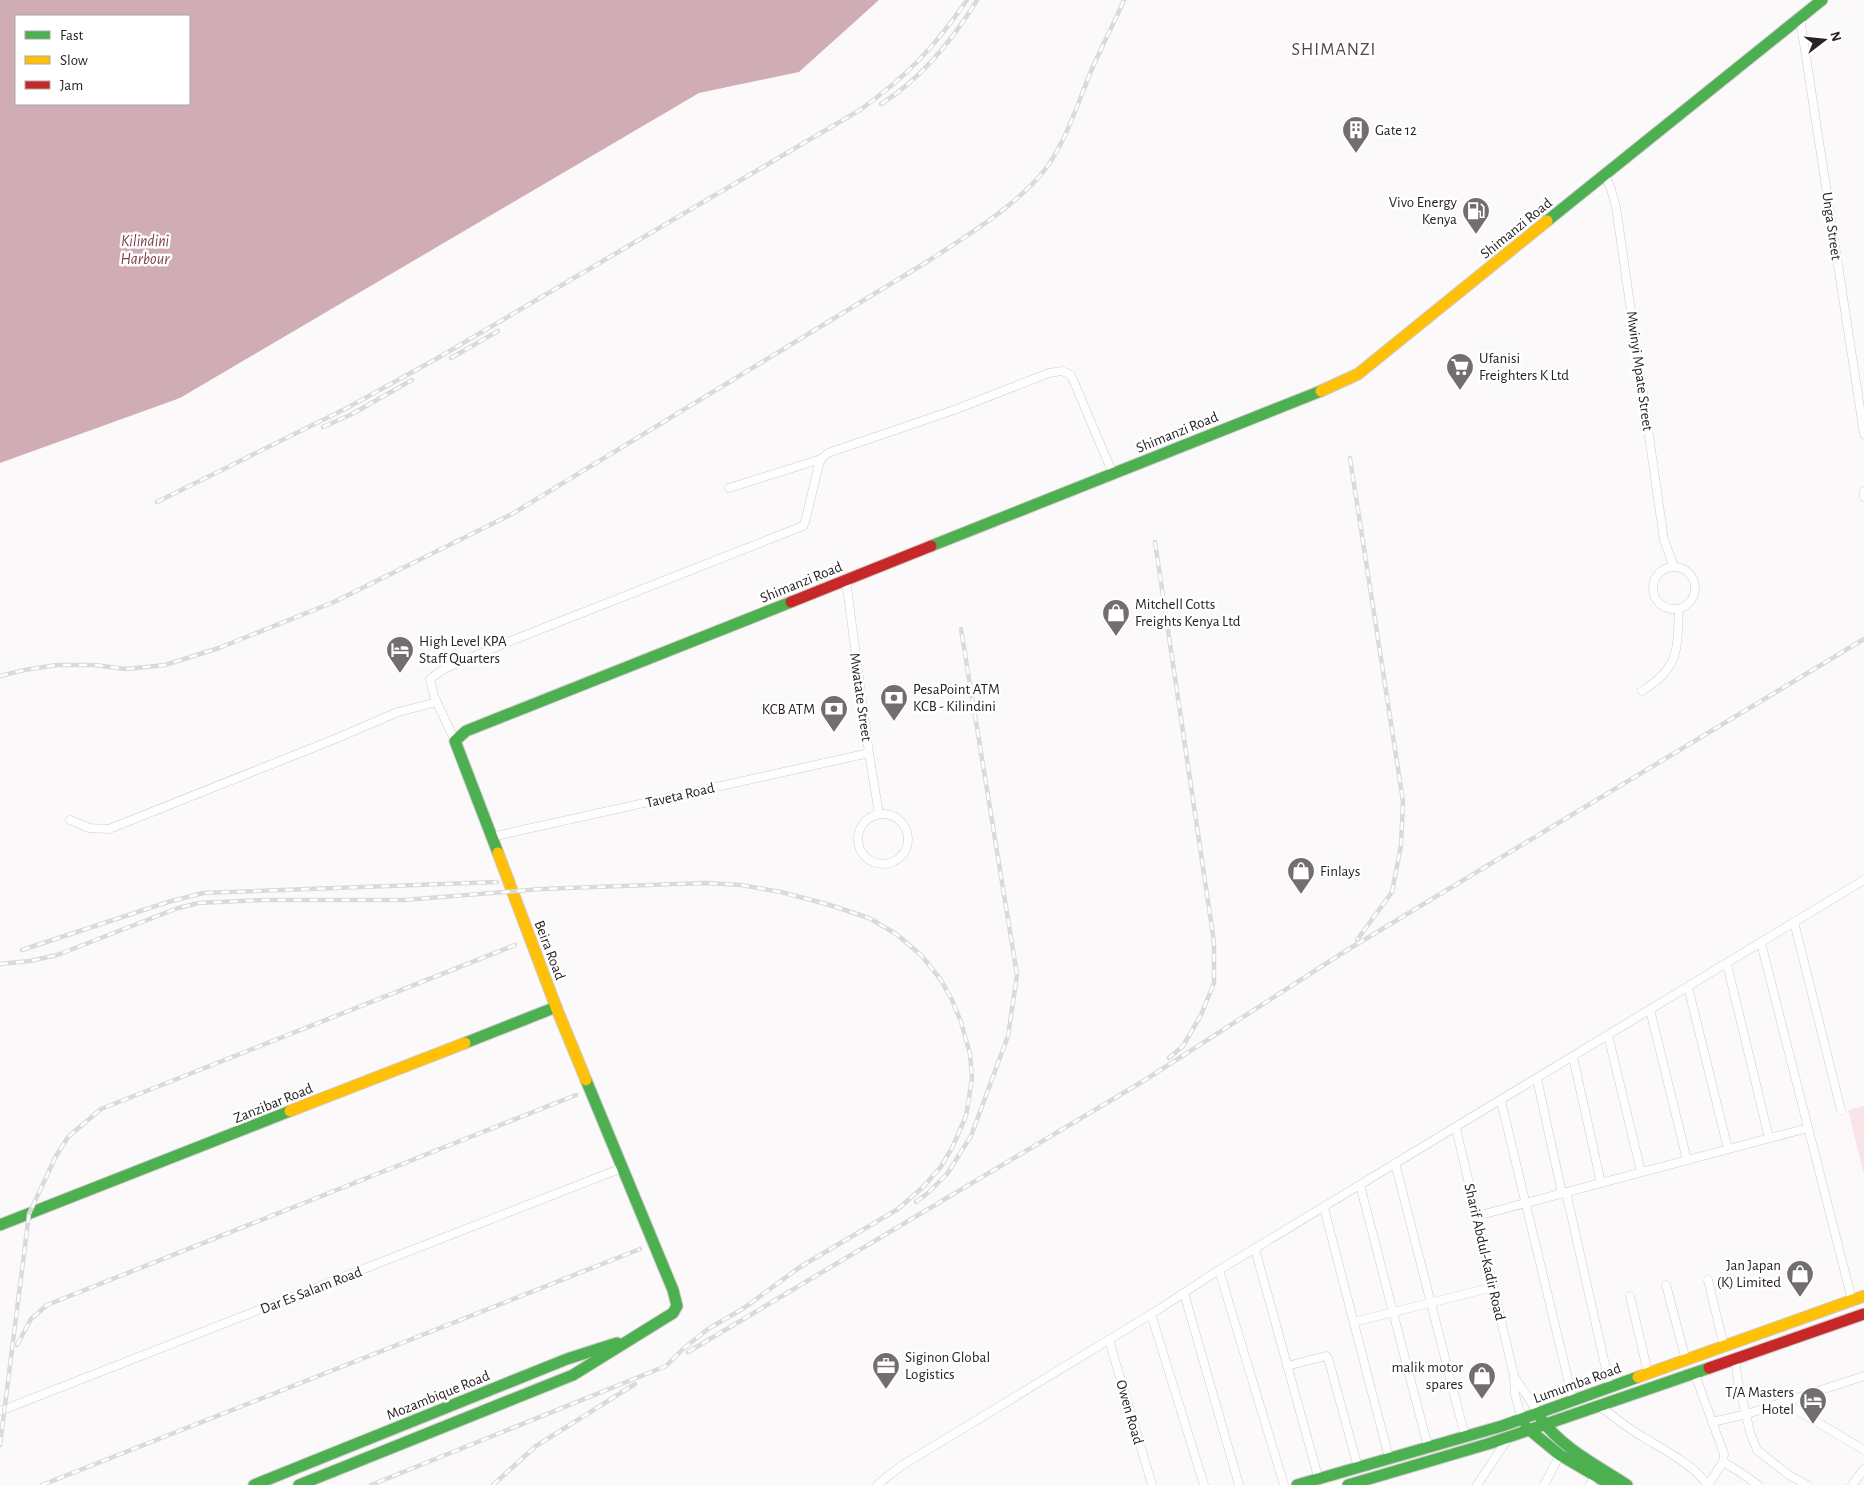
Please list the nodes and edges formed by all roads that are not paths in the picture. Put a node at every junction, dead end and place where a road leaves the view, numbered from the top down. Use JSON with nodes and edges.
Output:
{"nodes":[{"id":1,"x":1822,"y":0,"type":"edge"},
{"id":2,"x":1800,"y":18,"type":"junction"},
{"id":3,"x":1605,"y":175,"type":"junction"},
{"id":4,"x":1864,"y":434,"type":"edge"},
{"id":5,"x":821,"y":459,"type":"junction"},
{"id":6,"x":1113,"y":474,"type":"junction"},
{"id":7,"x":729,"y":488,"type":"dead end"},
{"id":8,"x":1864,"y":491,"type":"edge"},
{"id":9,"x":1864,"y":497,"type":"edge"},
{"id":10,"x":1674,"y":567,"type":"junction"},
{"id":11,"x":846,"y":580,"type":"junction"},
{"id":12,"x":1679,"y":609,"type":"junction"},
{"id":13,"x":1642,"y":691,"type":"dead end"},
{"id":14,"x":437,"y":702,"type":"junction"},
{"id":15,"x":455,"y":741,"type":"junction"},
{"id":16,"x":869,"y":753,"type":"junction"},
{"id":17,"x":879,"y":814,"type":"junction"},
{"id":18,"x":70,"y":820,"type":"dead end"},
{"id":19,"x":491,"y":837,"type":"junction"},
{"id":20,"x":1864,"y":880,"type":"edge"},
{"id":21,"x":1794,"y":922,"type":"junction"},
{"id":22,"x":1761,"y":943,"type":"junction"},
{"id":23,"x":1727,"y":964,"type":"junction"},
{"id":24,"x":1688,"y":987,"type":"junction"},
{"id":25,"x":556,"y":1007,"type":"junction"},
{"id":26,"x":1650,"y":1010,"type":"junction"},
{"id":27,"x":1608,"y":1035,"type":"junction"},
{"id":28,"x":1573,"y":1057,"type":"junction"},
{"id":29,"x":1537,"y":1079,"type":"junction"},
{"id":30,"x":1501,"y":1101,"type":"junction"},
{"id":31,"x":1841,"y":1110,"type":"dead end"},
{"id":32,"x":1456,"y":1128,"type":"junction"},
{"id":33,"x":1808,"y":1128,"type":"junction"},
{"id":34,"x":1769,"y":1138,"type":"junction"},
{"id":35,"x":1728,"y":1149,"type":"junction"},
{"id":36,"x":1687,"y":1160,"type":"junction"},
{"id":37,"x":1395,"y":1163,"type":"junction"},
{"id":38,"x":622,"y":1168,"type":"junction"},
{"id":39,"x":1641,"y":1172,"type":"junction"},
{"id":40,"x":1601,"y":1182,"type":"junction"},
{"id":41,"x":1360,"y":1185,"type":"junction"},
{"id":42,"x":1564,"y":1192,"type":"junction"},
{"id":43,"x":1524,"y":1203,"type":"junction"},
{"id":44,"x":1324,"y":1208,"type":"junction"},
{"id":45,"x":1477,"y":1216,"type":"junction"},
{"id":46,"x":0,"y":1226,"type":"edge"},
{"id":47,"x":1255,"y":1249,"type":"junction"},
{"id":48,"x":1219,"y":1270,"type":"junction"},
{"id":49,"x":1708,"y":1280,"type":"dead end"},
{"id":50,"x":1666,"y":1284,"type":"dead end"},
{"id":51,"x":1493,"y":1288,"type":"junction"},
{"id":52,"x":1184,"y":1293,"type":"junction"},
{"id":53,"x":1630,"y":1296,"type":"dead end"},
{"id":54,"x":1864,"y":1296,"type":"edge"},
{"id":55,"x":1852,"y":1300,"type":"junction"},
{"id":56,"x":1431,"y":1302,"type":"junction"},
{"id":57,"x":1392,"y":1312,"type":"junction"},
{"id":58,"x":1151,"y":1314,"type":"junction"},
{"id":59,"x":1864,"y":1314,"type":"edge"},
{"id":60,"x":1354,"y":1322,"type":"junction"},
{"id":61,"x":635,"y":1337,"type":"junction"},
{"id":62,"x":1109,"y":1340,"type":"junction"},
{"id":63,"x":1724,"y":1346,"type":"junction"},
{"id":64,"x":1735,"y":1359,"type":"junction"},
{"id":65,"x":1686,"y":1360,"type":"junction"},
{"id":66,"x":1287,"y":1366,"type":"junction"},
{"id":67,"x":1694,"y":1372,"type":"junction"},
{"id":68,"x":1648,"y":1373,"type":"junction"},
{"id":69,"x":1514,"y":1376,"type":"junction"},
{"id":70,"x":1864,"y":1376,"type":"edge"},
{"id":71,"x":1610,"y":1387,"type":"junction"},
{"id":72,"x":1573,"y":1400,"type":"junction"},
{"id":73,"x":1783,"y":1402,"type":"junction"},
{"id":74,"x":1598,"y":1406,"type":"junction"},
{"id":75,"x":0,"y":1412,"type":"edge"},
{"id":76,"x":1538,"y":1413,"type":"junction"},
{"id":77,"x":1747,"y":1414,"type":"junction"},
{"id":78,"x":1522,"y":1419,"type":"junction"},
{"id":79,"x":1712,"y":1422,"type":"junction"},
{"id":80,"x":1543,"y":1425,"type":"junction"},
{"id":81,"x":1528,"y":1430,"type":"junction"},
{"id":82,"x":1465,"y":1436,"type":"junction"},
{"id":83,"x":1510,"y":1436,"type":"junction"},
{"id":84,"x":1428,"y":1447,"type":"junction"},
{"id":85,"x":1864,"y":1450,"type":"edge"},
{"id":86,"x":1560,"y":1455,"type":"junction"},
{"id":87,"x":1389,"y":1458,"type":"junction"},
{"id":88,"x":1723,"y":1462,"type":"junction"},
{"id":89,"x":1358,"y":1467,"type":"junction"},
{"id":90,"x":1864,"y":1469,"type":"edge"},
{"id":91,"x":1319,"y":1480,"type":"junction"},
{"id":92,"x":1592,"y":1480,"type":"edge"},
{"id":93,"x":254,"y":1485,"type":"edge"},
{"id":94,"x":299,"y":1485,"type":"edge"},
{"id":95,"x":877,"y":1485,"type":"edge"},
{"id":96,"x":1152,"y":1485,"type":"edge"},
{"id":97,"x":1204,"y":1485,"type":"edge"},
{"id":98,"x":1239,"y":1485,"type":"edge"},
{"id":99,"x":1284,"y":1485,"type":"edge"},
{"id":100,"x":1297,"y":1485,"type":"edge"},
{"id":101,"x":1348,"y":1485,"type":"edge"},
{"id":102,"x":1477,"y":1485,"type":"edge"},
{"id":103,"x":1544,"y":1485,"type":"edge"},
{"id":104,"x":1610,"y":1485,"type":"edge"},
{"id":105,"x":1627,"y":1485,"type":"edge"},
{"id":106,"x":1708,"y":1485,"type":"edge"},
{"id":107,"x":1758,"y":1485,"type":"edge"},
{"id":108,"x":1807,"y":1485,"type":"edge"},
{"id":109,"x":1852,"y":1485,"type":"edge"}],
"edges":[{"from":1,"to":2,"type":"main road","name":"Shimanzi Road"},
{"from":2,"to":3,"type":"main road","name":"Shimanzi Road"},
{"from":2,"to":4,"type":"street","name":"Unga Street"},
{"from":3,"to":6,"type":"main road","name":"Shimanzi Road"},
{"from":3,"to":10,"type":"street","name":"Mwinyi Mpate Street"},
{"from":5,"to":6,"type":"street"},
{"from":5,"to":7,"type":"street"},
{"from":5,"to":14,"type":"street"},
{"from":6,"to":11,"type":"main road","name":"Shimanzi Road"},
{"from":8,"to":9,"type":"street"},
{"from":10,"to":12,"type":"street"},
{"from":10,"to":12,"type":"street"},
{"from":11,"to":15,"type":"main road","name":"Shimanzi Road"},
{"from":11,"to":16,"type":"street","name":"Mwatate Street"},
{"from":12,"to":13,"type":"street"},
{"from":14,"to":15,"type":"street"},
{"from":14,"to":18,"type":"street"},
{"from":15,"to":19,"type":"main road","name":"Beira Road"},
{"from":16,"to":17,"type":"street","name":"Mwatate Street"},
{"from":16,"to":19,"type":"street","name":"Taveta Road"},
{"from":17,"to":17,"type":"street"},
{"from":19,"to":25,"type":"main road","name":"Beira Road"},
{"from":20,"to":21,"type":"street"},
{"from":21,"to":22,"type":"street"},
{"from":21,"to":31,"type":"street"},
{"from":22,"to":23,"type":"street"},
{"from":22,"to":33,"type":"street"},
{"from":23,"to":24,"type":"street"},
{"from":23,"to":34,"type":"street"},
{"from":24,"to":26,"type":"street"},
{"from":24,"to":35,"type":"street"},
{"from":25,"to":38,"type":"main road","name":"Beira Road"},
{"from":25,"to":46,"type":"main road","name":"Zanzibar Road"},
{"from":26,"to":27,"type":"street"},
{"from":26,"to":36,"type":"street"},
{"from":27,"to":28,"type":"street"},
{"from":27,"to":39,"type":"street"},
{"from":28,"to":29,"type":"street"},
{"from":28,"to":40,"type":"street"},
{"from":29,"to":30,"type":"street"},
{"from":29,"to":42,"type":"street"},
{"from":30,"to":32,"type":"street"},
{"from":30,"to":43,"type":"street"},
{"from":32,"to":37,"type":"street"},
{"from":32,"to":45,"type":"street","name":"Sharif Abdul-Kadir Road"},
{"from":33,"to":34,"type":"street"},
{"from":33,"to":55,"type":"street"},
{"from":34,"to":35,"type":"street"},
{"from":35,"to":36,"type":"street"},
{"from":36,"to":39,"type":"street"},
{"from":37,"to":41,"type":"street"},
{"from":37,"to":56,"type":"street"},
{"from":38,"to":61,"type":"main road","name":"Mozambique Road"},
{"from":38,"to":75,"type":"street","name":"Dar Es Salam Road"},
{"from":39,"to":40,"type":"street"},
{"from":40,"to":42,"type":"street"},
{"from":41,"to":44,"type":"street"},
{"from":41,"to":57,"type":"street"},
{"from":42,"to":43,"type":"street"},
{"from":42,"to":71,"type":"street"},
{"from":43,"to":45,"type":"street"},
{"from":43,"to":72,"type":"street"},
{"from":44,"to":47,"type":"street"},
{"from":44,"to":60,"type":"street"},
{"from":45,"to":51,"type":"street","name":"Sharif Abdul-Kadir Road"},
{"from":47,"to":48,"type":"street"},
{"from":47,"to":66,"type":"street"},
{"from":48,"to":52,"type":"street"},
{"from":48,"to":99,"type":"street"},
{"from":49,"to":63,"type":"street"},
{"from":50,"to":65,"type":"street"},
{"from":51,"to":56,"type":"street"},
{"from":51,"to":69,"type":"street","name":"Sharif Abdul-Kadir Road"},
{"from":52,"to":58,"type":"street"},
{"from":52,"to":98,"type":"street"},
{"from":53,"to":68,"type":"street"},
{"from":54,"to":55,"type":"main road","name":"Lumumba Road"},
{"from":55,"to":63,"type":"main road","name":"Lumumba Road"},
{"from":56,"to":57,"type":"street"},
{"from":56,"to":82,"type":"street"},
{"from":57,"to":60,"type":"street"},
{"from":57,"to":84,"type":"street"},
{"from":58,"to":62,"type":"street"},
{"from":58,"to":97,"type":"street"},
{"from":59,"to":64,"type":"main road","name":"Lumumba Road"},
{"from":60,"to":87,"type":"street"},
{"from":61,"to":93,"type":"main road","name":"Mozambique Road"},
{"from":61,"to":94,"type":"main road","name":"Mozambique Road"},
{"from":62,"to":95,"type":"street"},
{"from":62,"to":96,"type":"street","name":"Owen Road"},
{"from":63,"to":65,"type":"main road","name":"Lumumba Road"},
{"from":64,"to":67,"type":"main road","name":"Lumumba Road"},
{"from":64,"to":77,"type":"street"},
{"from":65,"to":68,"type":"main road","name":"Lumumba Road"},
{"from":66,"to":89,"type":"street"},
{"from":66,"to":91,"type":"street"},
{"from":67,"to":74,"type":"main road","name":"Lumumba Road"},
{"from":67,"to":79,"type":"street"},
{"from":68,"to":71,"type":"main road","name":"Lumumba Road"},
{"from":69,"to":76,"type":"street","name":"Sharif Abdul-Kadir Road"},
{"from":69,"to":78,"type":"street","name":"Sharif Abdul-Kadir Road"},
{"from":70,"to":73,"type":"street"},
{"from":71,"to":72,"type":"main road","name":"Lumumba Road"},
{"from":72,"to":76,"type":"main road","name":"Lumumba Road"},
{"from":73,"to":77,"type":"street"},
{"from":73,"to":85,"type":"street"},
{"from":74,"to":80,"type":"main road","name":"Lumumba Road"},
{"from":74,"to":106,"type":"street"},
{"from":76,"to":78,"type":"main road","name":"Lumumba Road"},
{"from":76,"to":80,"type":"main road"},
{"from":77,"to":79,"type":"street"},
{"from":77,"to":108,"type":"street"},
{"from":78,"to":81,"type":"main road"},
{"from":78,"to":82,"type":"main road","name":"Lumumba Road"},
{"from":79,"to":88,"type":"street"},
{"from":80,"to":81,"type":"main road","name":"Lumumba Road"},
{"from":80,"to":105,"type":"main road"},
{"from":81,"to":83,"type":"main road","name":"Lumumba Road"},
{"from":81,"to":86,"type":"main road"},
{"from":82,"to":84,"type":"main road","name":"Lumumba Road"},
{"from":83,"to":101,"type":"main road","name":"Lumumba Road"},
{"from":83,"to":102,"type":"street"},
{"from":84,"to":87,"type":"main road","name":"Lumumba Road"},
{"from":86,"to":92,"type":"main road"},
{"from":86,"to":103,"type":"street"},
{"from":87,"to":89,"type":"main road","name":"Lumumba Road"},
{"from":88,"to":106,"type":"street"},
{"from":88,"to":107,"type":"street"},
{"from":89,"to":91,"type":"main road","name":"Lumumba Road"},
{"from":90,"to":109,"type":"street"},
{"from":91,"to":100,"type":"main road","name":"Lumumba Road"},
{"from":92,"to":104,"type":"main road"}]}
